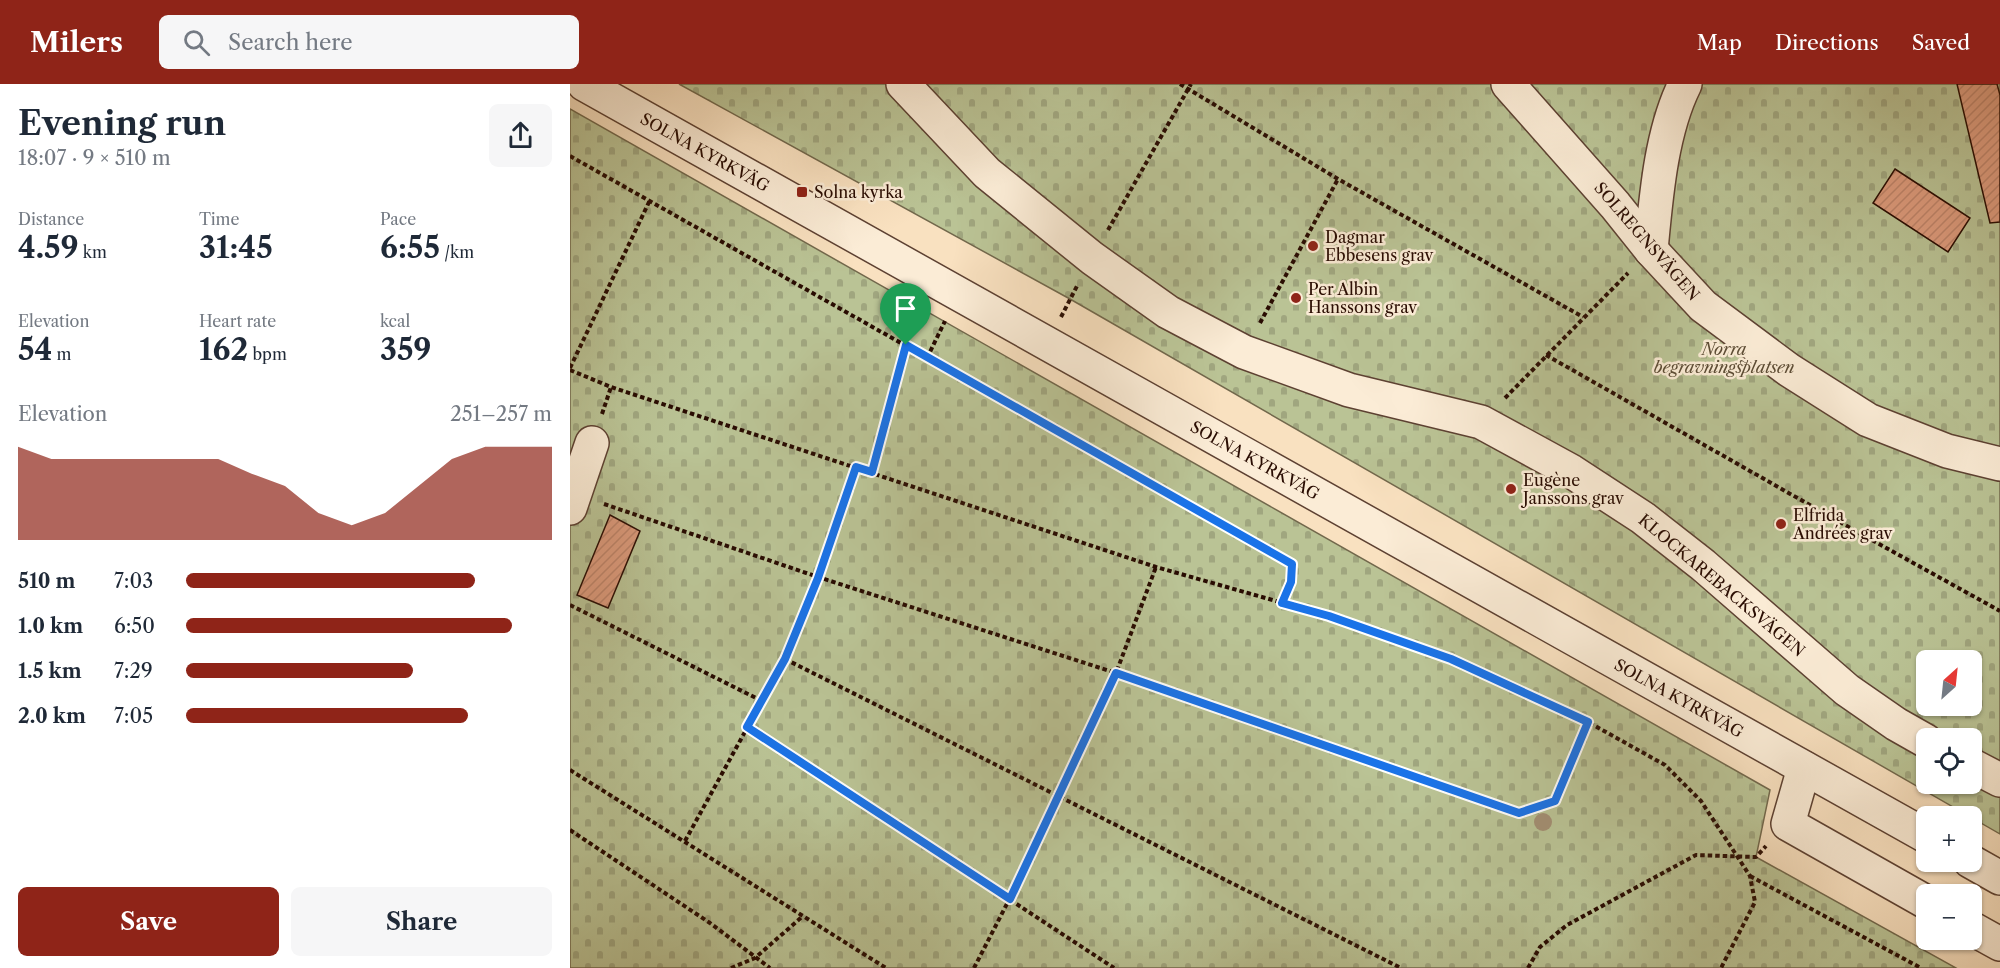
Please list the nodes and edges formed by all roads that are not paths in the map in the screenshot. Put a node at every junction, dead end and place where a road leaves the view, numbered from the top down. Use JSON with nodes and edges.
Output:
{"nodes":[{"id":1,"x":584,"y":84,"type":"edge"},
{"id":2,"x":903,"y":84,"type":"edge"},
{"id":3,"x":1508,"y":84,"type":"edge"},
{"id":4,"x":1685,"y":84,"type":"edge"},
{"id":5,"x":1651,"y":250,"type":"junction"},
{"id":6,"x":592,"y":443,"type":"dead end"},
{"id":7,"x":2000,"y":464,"type":"edge"},
{"id":8,"x":573,"y":501,"type":"edge"},
{"id":9,"x":1916,"y":735,"type":"edge"},
{"id":10,"x":1804,"y":768,"type":"junction"},
{"id":11,"x":1982,"y":771,"type":"edge"},
{"id":12,"x":2000,"y":780,"type":"edge"},
{"id":13,"x":1916,"y":830,"type":"edge"},
{"id":14,"x":1982,"y":868,"type":"edge"},
{"id":15,"x":2000,"y":878,"type":"edge"},
{"id":16,"x":1916,"y":896,"type":"edge"},
{"id":17,"x":1982,"y":933,"type":"edge"},
{"id":18,"x":2000,"y":944,"type":"edge"}],
"edges":[{"from":1,"to":10,"type":"street","name":"SOLNA KYRKVÄG"},
{"from":2,"to":9,"type":"street","name":"KLOCKAREBACKSVÄGEN"},
{"from":3,"to":5,"type":"street","name":"SOLREGNSVÄGEN"},
{"from":4,"to":5,"type":"street"},
{"from":5,"to":7,"type":"street","name":"SOLREGNSVÄGEN"},
{"from":6,"to":8,"type":"street"},
{"from":10,"to":13,"type":"street","name":"SOLNA KYRKVÄG"},
{"from":10,"to":16,"type":"street"},
{"from":11,"to":12,"type":"street"},
{"from":14,"to":15,"type":"street"},
{"from":17,"to":18,"type":"street"}]}
